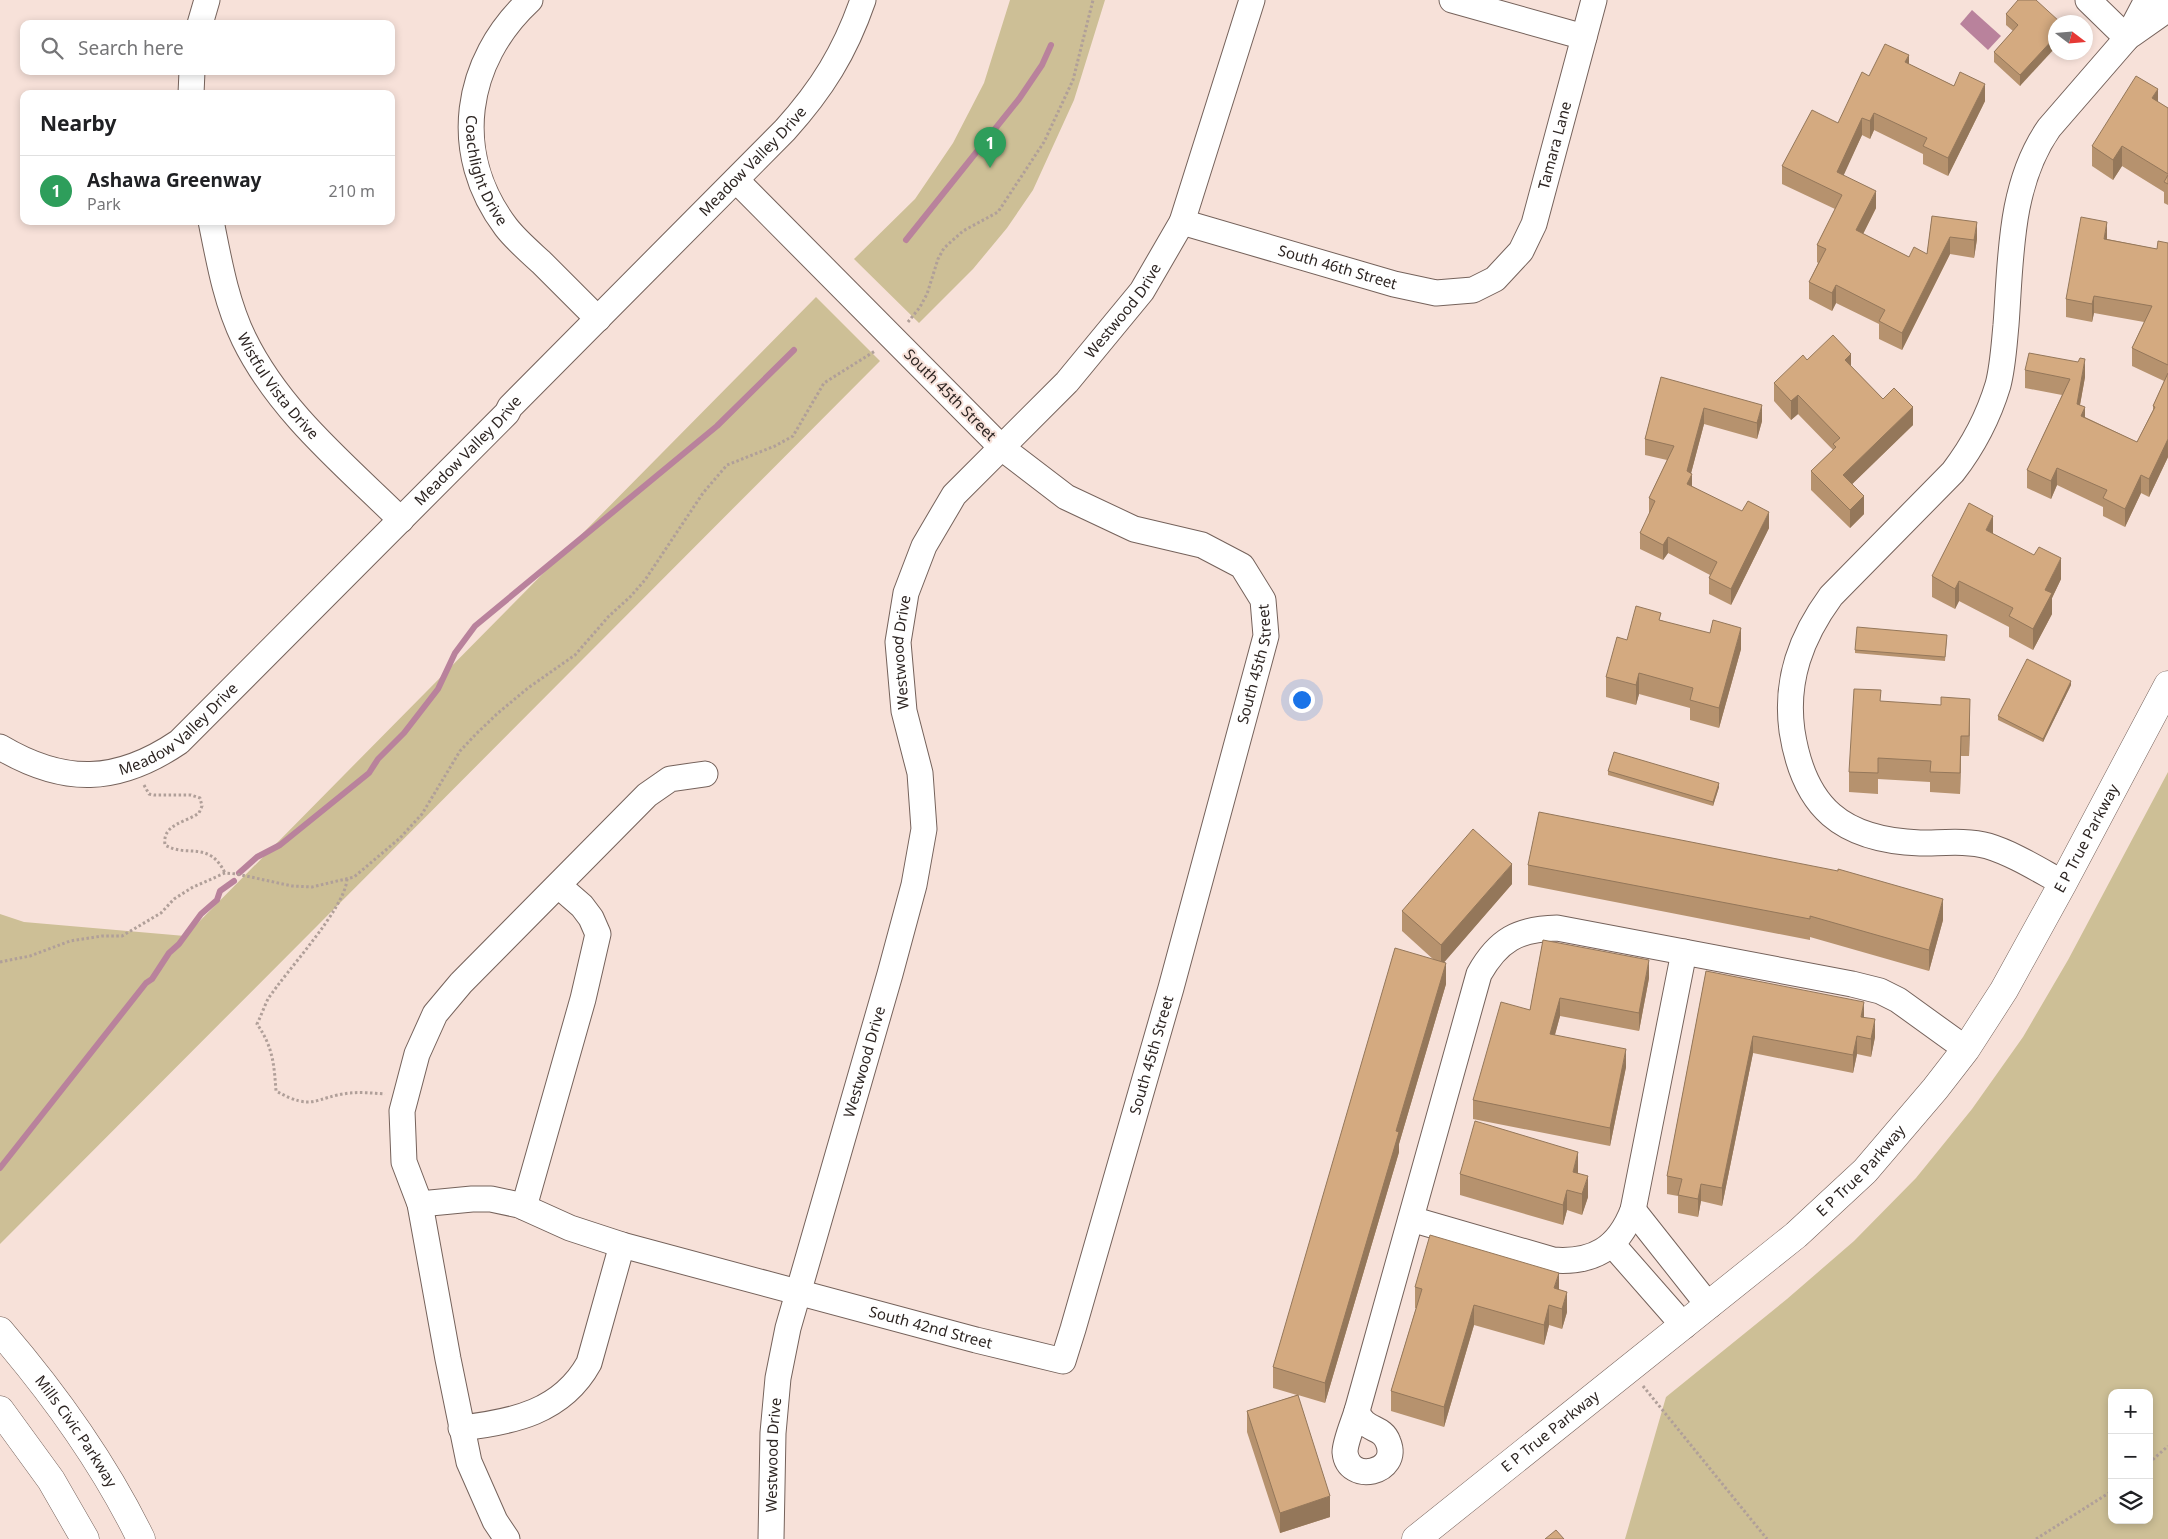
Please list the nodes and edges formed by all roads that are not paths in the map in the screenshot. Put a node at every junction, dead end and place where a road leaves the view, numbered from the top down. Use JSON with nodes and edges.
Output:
{"nodes":[{"id":1,"x":208,"y":0,"type":"edge"},
{"id":2,"x":530,"y":0,"type":"edge"},
{"id":3,"x":863,"y":0,"type":"edge"},
{"id":4,"x":1252,"y":0,"type":"edge"},
{"id":5,"x":1452,"y":0,"type":"edge"},
{"id":6,"x":1594,"y":0,"type":"edge"},
{"id":7,"x":2088,"y":0,"type":"edge"},
{"id":8,"x":2147,"y":0,"type":"edge"},
{"id":9,"x":2168,"y":9,"type":"edge"},
{"id":10,"x":201,"y":20,"type":"edge"},
{"id":11,"x":1584,"y":37,"type":"junction"},
{"id":12,"x":2127,"y":38,"type":"junction"},
{"id":13,"x":192,"y":75,"type":"edge"},
{"id":14,"x":191,"y":90,"type":"edge"},
{"id":15,"x":736,"y":180,"type":"junction"},
{"id":16,"x":1182,"y":222,"type":"junction"},
{"id":17,"x":212,"y":225,"type":"edge"},
{"id":18,"x":1495,"y":279,"type":"joint"},
{"id":19,"x":598,"y":319,"type":"junction"},
{"id":20,"x":1002,"y":448,"type":"junction"},
{"id":21,"x":401,"y":520,"type":"junction"},
{"id":22,"x":2168,"y":685,"type":"edge"},
{"id":23,"x":0,"y":747,"type":"edge"},
{"id":24,"x":705,"y":774,"type":"dead end"},
{"id":25,"x":2063,"y":883,"type":"junction"},
{"id":26,"x":559,"y":886,"type":"junction"},
{"id":27,"x":1684,"y":952,"type":"junction"},
{"id":28,"x":1966,"y":1049,"type":"junction"},
{"id":29,"x":420,"y":1204,"type":"junction"},
{"id":30,"x":524,"y":1207,"type":"junction"},
{"id":31,"x":1633,"y":1210,"type":"junction"},
{"id":32,"x":1411,"y":1219,"type":"junction"},
{"id":33,"x":1612,"y":1244,"type":"junction"},
{"id":34,"x":622,"y":1245,"type":"junction"},
{"id":35,"x":799,"y":1293,"type":"junction"},
{"id":36,"x":1709,"y":1306,"type":"junction"},
{"id":37,"x":1684,"y":1326,"type":"junction"},
{"id":38,"x":0,"y":1331,"type":"edge"},
{"id":39,"x":1063,"y":1361,"type":"joint"},
{"id":40,"x":0,"y":1410,"type":"edge"},
{"id":41,"x":1357,"y":1410,"type":"dead end"},
{"id":42,"x":462,"y":1428,"type":"junction"},
{"id":43,"x":85,"y":1539,"type":"edge"},
{"id":44,"x":141,"y":1539,"type":"edge"},
{"id":45,"x":507,"y":1539,"type":"edge"},
{"id":46,"x":771,"y":1539,"type":"edge"},
{"id":47,"x":1416,"y":1539,"type":"edge"}],
"edges":[{"from":1,"to":10,"type":"street"},
{"from":2,"to":19,"type":"street","name":"Coachlight Drive"},
{"from":3,"to":15,"type":"street","name":"Meadow Valley Drive"},
{"from":4,"to":16,"type":"street","name":"Westwood Drive"},
{"from":5,"to":11,"type":"street"},
{"from":6,"to":11,"type":"street","name":"Tamara Lane"},
{"from":7,"to":12,"type":"street"},
{"from":8,"to":12,"type":"street"},
{"from":9,"to":12,"type":"street"},
{"from":11,"to":18,"type":"street","name":"Tamara Lane"},
{"from":12,"to":25,"type":"street"},
{"from":13,"to":14,"type":"street"},
{"from":15,"to":19,"type":"street","name":"Meadow Valley Drive"},
{"from":15,"to":20,"type":"street","name":"South 45th Street"},
{"from":16,"to":18,"type":"street","name":"South 46th Street"},
{"from":16,"to":20,"type":"street","name":"Westwood Drive"},
{"from":17,"to":21,"type":"street","name":"Wistful Vista Drive"},
{"from":19,"to":21,"type":"street","name":"Meadow Valley Drive"},
{"from":20,"to":35,"type":"street","name":"Westwood Drive"},
{"from":20,"to":39,"type":"street","name":"South 45th Street"},
{"from":21,"to":23,"type":"street","name":"Meadow Valley Drive"},
{"from":22,"to":25,"type":"main road","name":"E P True Parkway"},
{"from":24,"to":26,"type":"street"},
{"from":25,"to":28,"type":"main road","name":"E P True Parkway"},
{"from":26,"to":29,"type":"street"},
{"from":26,"to":30,"type":"street"},
{"from":27,"to":28,"type":"street"},
{"from":27,"to":31,"type":"street"},
{"from":27,"to":32,"type":"street"},
{"from":28,"to":36,"type":"main road","name":"E P True Parkway"},
{"from":29,"to":30,"type":"street","name":"South 42nd Street"},
{"from":29,"to":42,"type":"street"},
{"from":30,"to":34,"type":"street","name":"South 42nd Street"},
{"from":31,"to":33,"type":"street"},
{"from":31,"to":36,"type":"street"},
{"from":32,"to":33,"type":"street"},
{"from":32,"to":41,"type":"street"},
{"from":33,"to":37,"type":"street"},
{"from":34,"to":35,"type":"street","name":"South 42nd Street"},
{"from":34,"to":42,"type":"street"},
{"from":35,"to":39,"type":"street","name":"South 42nd Street"},
{"from":35,"to":46,"type":"street","name":"Westwood Drive"},
{"from":36,"to":37,"type":"main road","name":"E P True Parkway"},
{"from":37,"to":47,"type":"main road","name":"E P True Parkway"},
{"from":38,"to":44,"type":"main road","name":"Mills Civic Parkway"},
{"from":40,"to":43,"type":"main road"},
{"from":42,"to":45,"type":"street"}]}
